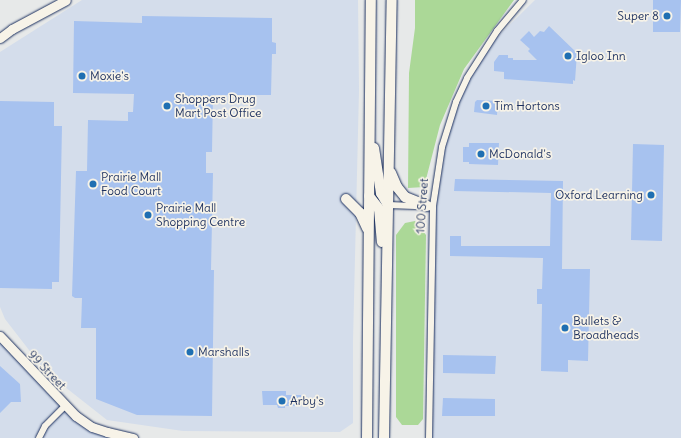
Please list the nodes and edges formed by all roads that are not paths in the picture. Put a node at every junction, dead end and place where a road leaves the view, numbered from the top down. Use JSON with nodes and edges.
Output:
{"nodes":[{"id":1,"x":371,"y":0,"type":"edge"},
{"id":2,"x":392,"y":0,"type":"edge"},
{"id":3,"x":523,"y":0,"type":"edge"},
{"id":4,"x":63,"y":1,"type":"edge"},
{"id":5,"x":0,"y":38,"type":"edge"},
{"id":6,"x":370,"y":124,"type":"junction"},
{"id":7,"x":390,"y":170,"type":"junction"},
{"id":8,"x":369,"y":196,"type":"junction"},
{"id":9,"x":346,"y":199,"type":"dead end"},
{"id":10,"x":388,"y":205,"type":"junction"},
{"id":11,"x":430,"y":206,"type":"junction"},
{"id":12,"x":368,"y":233,"type":"junction"},
{"id":13,"x":387,"y":286,"type":"junction"},
{"id":14,"x":0,"y":336,"type":"edge"},
{"id":15,"x":65,"y":406,"type":"junction"},
{"id":16,"x":40,"y":438,"type":"edge"},
{"id":17,"x":133,"y":438,"type":"edge"},
{"id":18,"x":367,"y":438,"type":"edge"},
{"id":19,"x":384,"y":438,"type":"edge"},
{"id":20,"x":429,"y":438,"type":"edge"}],
"edges":[{"from":1,"to":6,"type":"main road"},
{"from":2,"to":7,"type":"main road"},
{"from":3,"to":11,"type":"street","name":"100 Street"},
{"from":4,"to":5,"type":"street"},
{"from":6,"to":8,"type":"main road"},
{"from":6,"to":10,"type":"main road"},
{"from":7,"to":10,"type":"main road"},
{"from":7,"to":11,"type":"main road"},
{"from":8,"to":12,"type":"main road"},
{"from":8,"to":13,"type":"main road"},
{"from":9,"to":12,"type":"main road"},
{"from":10,"to":11,"type":"street"},
{"from":10,"to":13,"type":"main road"},
{"from":11,"to":20,"type":"street","name":"100 Street"},
{"from":12,"to":18,"type":"main road"},
{"from":13,"to":19,"type":"main road"},
{"from":14,"to":15,"type":"street","name":"99 Street"},
{"from":15,"to":16,"type":"street","name":"99 Street"},
{"from":15,"to":17,"type":"street"}]}
